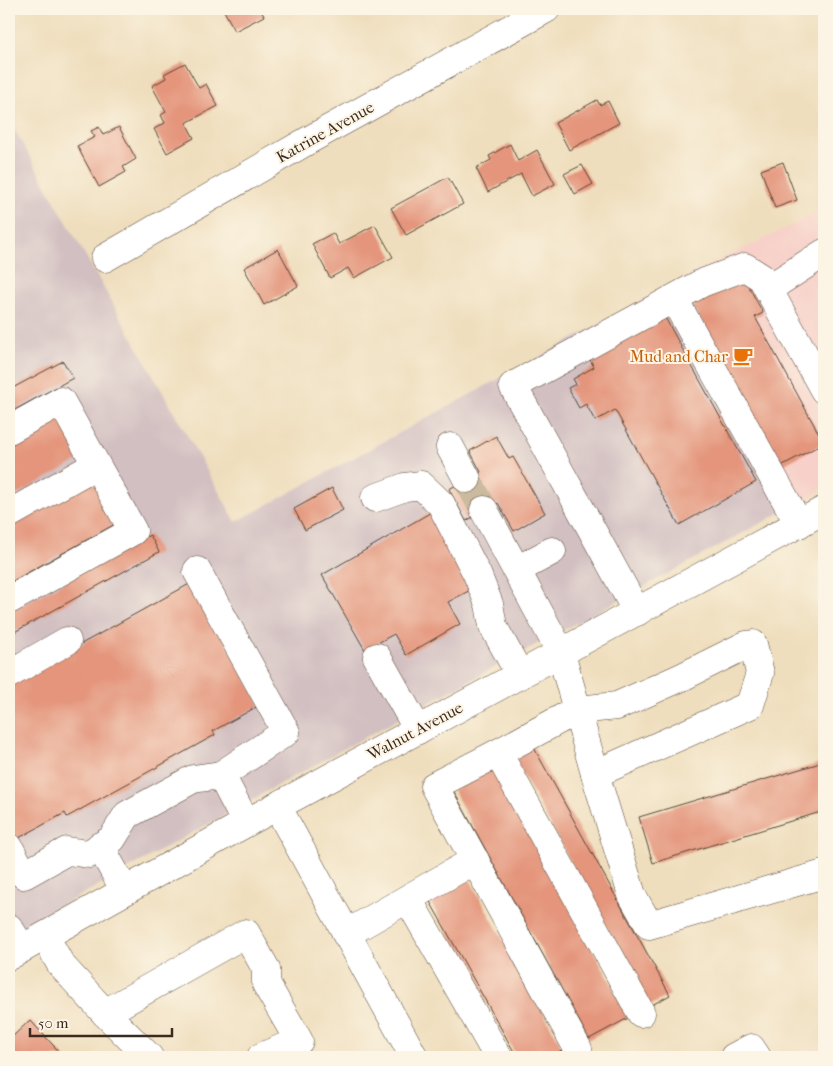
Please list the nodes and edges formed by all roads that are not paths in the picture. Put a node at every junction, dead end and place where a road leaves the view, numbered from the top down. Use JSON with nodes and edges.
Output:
{"nodes":[{"id":1,"x":546,"y":9,"type":"edge"},
{"id":2,"x":824,"y":253,"type":"edge"},
{"id":3,"x":105,"y":258,"type":"dead end"},
{"id":4,"x":768,"y":289,"type":"junction"},
{"id":5,"x":674,"y":299,"type":"junction"},
{"id":6,"x":824,"y":390,"type":"edge"},
{"id":7,"x":9,"y":430,"type":"edge"},
{"id":8,"x":450,"y":447,"type":"dead end"},
{"id":9,"x":96,"y":465,"type":"junction"},
{"id":10,"x":467,"y":479,"type":"tunnel mouth"},
{"id":11,"x":375,"y":498,"type":"dead end"},
{"id":12,"x":484,"y":510,"type":"tunnel mouth"},
{"id":13,"x":824,"y":510,"type":"edge"},
{"id":14,"x":9,"y":514,"type":"edge"},
{"id":15,"x":799,"y":524,"type":"junction"},
{"id":16,"x":552,"y":551,"type":"dead end"},
{"id":17,"x":517,"y":570,"type":"junction"},
{"id":18,"x":198,"y":571,"type":"dead end"},
{"id":19,"x":9,"y":600,"type":"edge"},
{"id":20,"x":637,"y":612,"type":"junction"},
{"id":21,"x":67,"y":641,"type":"dead end"},
{"id":22,"x":561,"y":652,"type":"junction"},
{"id":23,"x":377,"y":657,"type":"dead end"},
{"id":24,"x":9,"y":674,"type":"edge"},
{"id":25,"x":520,"y":675,"type":"junction"},
{"id":26,"x":577,"y":710,"type":"junction"},
{"id":27,"x":418,"y":730,"type":"junction"},
{"id":28,"x":498,"y":753,"type":"junction"},
{"id":29,"x":221,"y":774,"type":"junction"},
{"id":30,"x":595,"y":774,"type":"junction"},
{"id":31,"x":277,"y":806,"type":"junction"},
{"id":32,"x":246,"y":823,"type":"junction"},
{"id":33,"x":100,"y":846,"type":"junction"},
{"id":34,"x":9,"y":847,"type":"edge"},
{"id":35,"x":475,"y":860,"type":"junction"},
{"id":36,"x":824,"y":874,"type":"edge"},
{"id":37,"x":125,"y":892,"type":"junction"},
{"id":38,"x":408,"y":899,"type":"junction"},
{"id":39,"x":346,"y":934,"type":"junction"},
{"id":40,"x":21,"y":942,"type":"edge"},
{"id":41,"x":105,"y":1013,"type":"junction"},
{"id":42,"x":641,"y":1013,"type":"dead end"},
{"id":43,"x":578,"y":1049,"type":"dead end"},
{"id":44,"x":149,"y":1057,"type":"edge"},
{"id":45,"x":260,"y":1057,"type":"edge"},
{"id":46,"x":414,"y":1057,"type":"edge"},
{"id":47,"x":498,"y":1057,"type":"edge"},
{"id":48,"x":734,"y":1057,"type":"edge"},
{"id":49,"x":757,"y":1057,"type":"edge"}],
"edges":[{"from":1,"to":3,"type":"street","name":"Katrine Avenue"},
{"from":2,"to":4,"type":"street"},
{"from":4,"to":5,"type":"street"},
{"from":4,"to":6,"type":"street"},
{"from":5,"to":15,"type":"street"},
{"from":5,"to":20,"type":"street"},
{"from":7,"to":9,"type":"street"},
{"from":8,"to":10,"type":"street"},
{"from":9,"to":14,"type":"street"},
{"from":9,"to":19,"type":"street"},
{"from":11,"to":25,"type":"street"},
{"from":12,"to":17,"type":"street"},
{"from":13,"to":15,"type":"street","name":"Walnut Avenue"},
{"from":15,"to":20,"type":"street","name":"Walnut Avenue"},
{"from":16,"to":17,"type":"street"},
{"from":17,"to":22,"type":"street"},
{"from":18,"to":29,"type":"street"},
{"from":20,"to":22,"type":"street","name":"Walnut Avenue"},
{"from":21,"to":24,"type":"street"},
{"from":22,"to":25,"type":"street","name":"Walnut Avenue"},
{"from":22,"to":26,"type":"street"},
{"from":23,"to":27,"type":"street"},
{"from":25,"to":27,"type":"street","name":"Walnut Avenue"},
{"from":26,"to":28,"type":"street"},
{"from":26,"to":30,"type":"street"},
{"from":26,"to":30,"type":"street"},
{"from":27,"to":31,"type":"street","name":"Walnut Avenue"},
{"from":28,"to":35,"type":"street"},
{"from":28,"to":42,"type":"street"},
{"from":29,"to":32,"type":"street"},
{"from":29,"to":33,"type":"street"},
{"from":30,"to":36,"type":"street"},
{"from":31,"to":32,"type":"street","name":"Walnut Avenue"},
{"from":31,"to":39,"type":"street"},
{"from":32,"to":37,"type":"street","name":"Walnut Avenue"},
{"from":33,"to":34,"type":"street"},
{"from":33,"to":37,"type":"street"},
{"from":35,"to":38,"type":"street"},
{"from":35,"to":43,"type":"street"},
{"from":37,"to":40,"type":"street","name":"Walnut Avenue"},
{"from":38,"to":39,"type":"street"},
{"from":38,"to":47,"type":"street"},
{"from":39,"to":46,"type":"street"},
{"from":40,"to":41,"type":"street"},
{"from":41,"to":44,"type":"street"},
{"from":41,"to":45,"type":"street"},
{"from":48,"to":49,"type":"street"}]}
